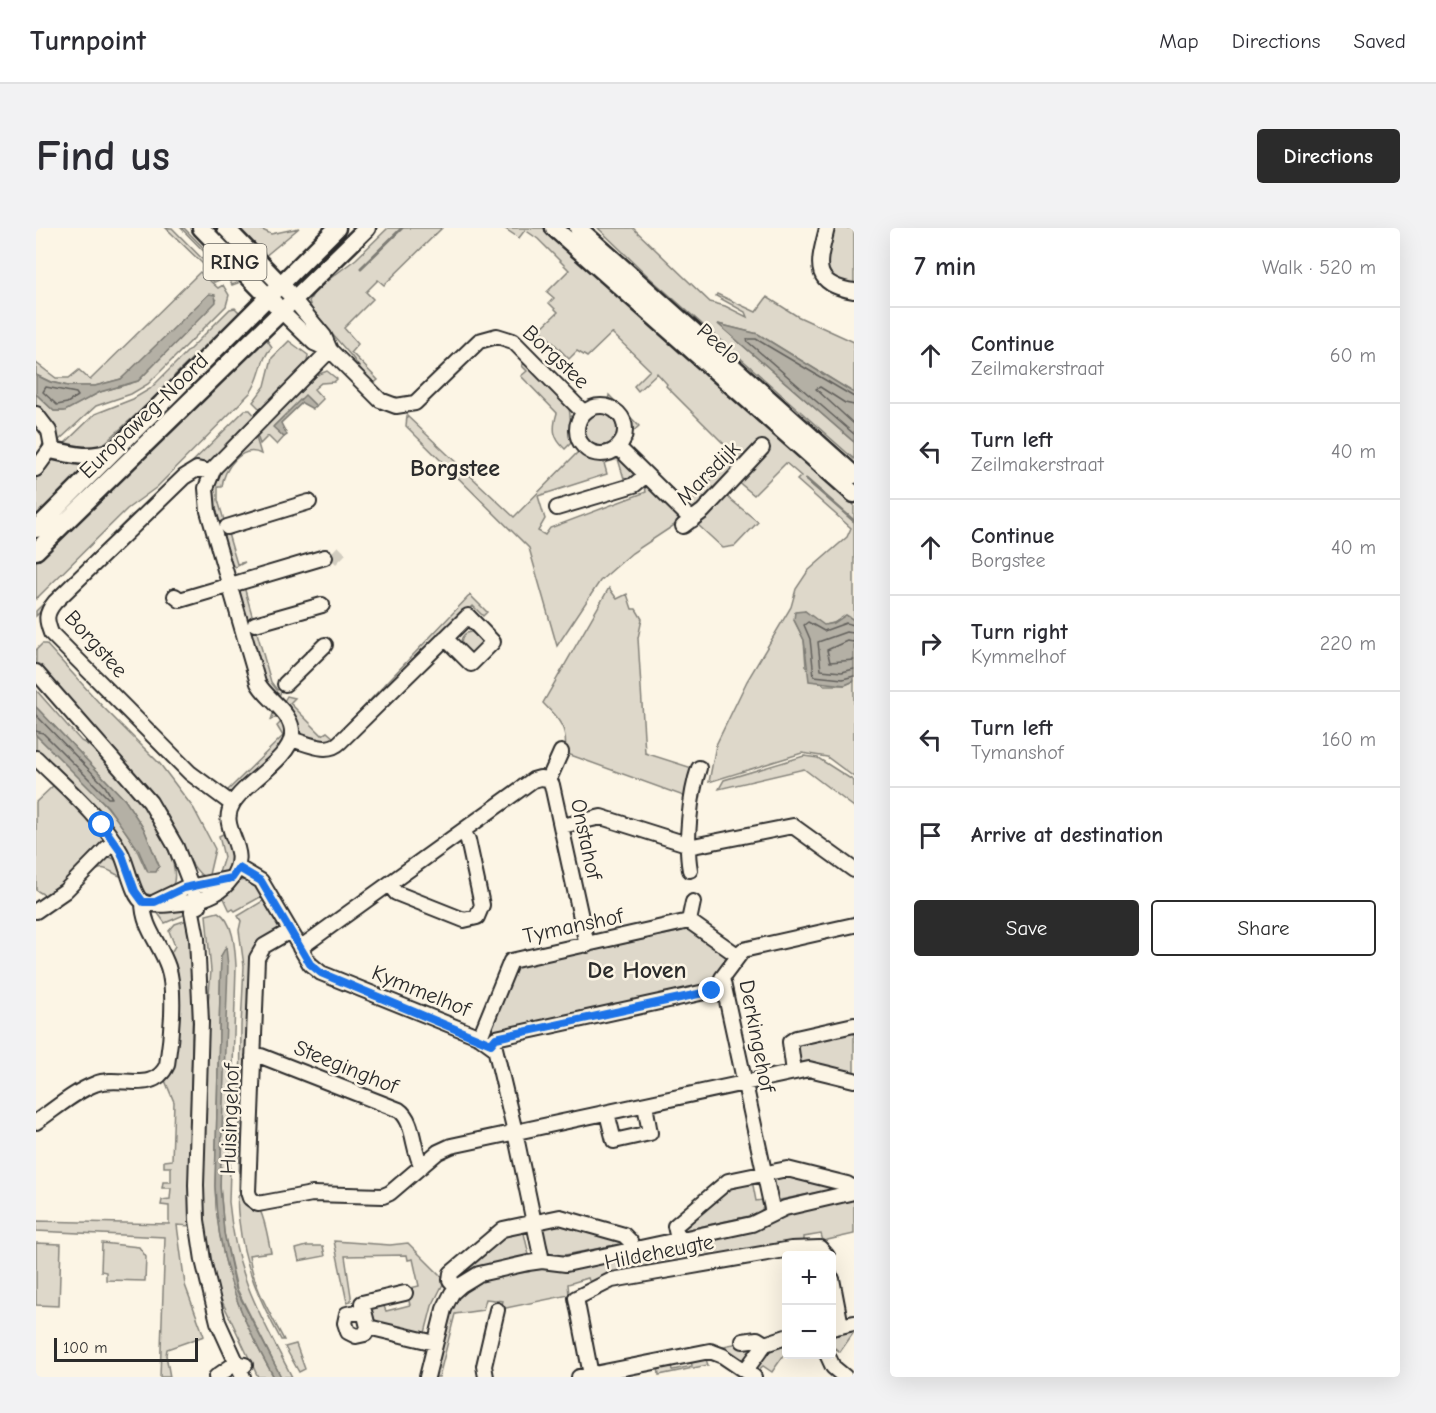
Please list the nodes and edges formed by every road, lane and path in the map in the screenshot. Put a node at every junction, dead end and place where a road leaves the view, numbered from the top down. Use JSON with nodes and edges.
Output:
{"nodes":[{"id":1,"x":201,"y":228,"type":"edge"},
{"id":2,"x":226,"y":228,"type":"edge"},
{"id":3,"x":337,"y":228,"type":"edge"},
{"id":4,"x":368,"y":228,"type":"edge"},
{"id":5,"x":554,"y":228,"type":"edge"},
{"id":6,"x":578,"y":228,"type":"edge"},
{"id":7,"x":827,"y":228,"type":"edge"},
{"id":8,"x":282,"y":283,"type":"junction"},
{"id":9,"x":854,"y":291,"type":"edge"},
{"id":10,"x":268,"y":296,"type":"junction"},
{"id":11,"x":288,"y":306,"type":"junction"},
{"id":12,"x":330,"y":350,"type":"junction"},
{"id":13,"x":584,"y":413,"type":"junction"},
{"id":14,"x":36,"y":414,"type":"edge"},
{"id":15,"x":618,"y":447,"type":"junction"},
{"id":16,"x":762,"y":448,"type":"dead end"},
{"id":17,"x":51,"y":450,"type":"junction"},
{"id":18,"x":115,"y":450,"type":"junction"},
{"id":19,"x":36,"y":469,"type":"edge"},
{"id":20,"x":212,"y":472,"type":"junction"},
{"id":21,"x":646,"y":475,"type":"junction"},
{"id":22,"x":854,"y":475,"type":"edge"},
{"id":23,"x":854,"y":494,"type":"edge"},
{"id":24,"x":309,"y":502,"type":"dead end"},
{"id":25,"x":557,"y":508,"type":"dead end"},
{"id":26,"x":227,"y":527,"type":"dead end"},
{"id":27,"x":36,"y":529,"type":"edge"},
{"id":28,"x":36,"y":551,"type":"edge"},
{"id":29,"x":325,"y":558,"type":"dead end"},
{"id":30,"x":231,"y":586,"type":"junction"},
{"id":31,"x":175,"y":596,"type":"dead end"},
{"id":32,"x":322,"y":605,"type":"dead end"},
{"id":33,"x":255,"y":624,"type":"dead end"},
{"id":34,"x":445,"y":638,"type":"dead end"},
{"id":35,"x":325,"y":645,"type":"dead end"},
{"id":36,"x":36,"y":672,"type":"edge"},
{"id":37,"x":285,"y":684,"type":"dead end"},
{"id":38,"x":36,"y":685,"type":"edge"},
{"id":39,"x":291,"y":739,"type":"junction"},
{"id":40,"x":561,"y":752,"type":"dead end"},
{"id":41,"x":36,"y":758,"type":"edge"},
{"id":42,"x":699,"y":768,"type":"dead end"},
{"id":43,"x":125,"y":772,"type":"junction"},
{"id":44,"x":549,"y":779,"type":"junction"},
{"id":45,"x":232,"y":804,"type":"junction"},
{"id":46,"x":562,"y":826,"type":"junction"},
{"id":47,"x":462,"y":831,"type":"junction"},
{"id":48,"x":114,"y":841,"type":"junction"},
{"id":49,"x":686,"y":845,"type":"junction"},
{"id":50,"x":690,"y":870,"type":"dead end"},
{"id":51,"x":854,"y":870,"type":"edge"},
{"id":52,"x":235,"y":873,"type":"junction"},
{"id":53,"x":389,"y":884,"type":"junction"},
{"id":54,"x":191,"y":886,"type":"junction"},
{"id":55,"x":195,"y":901,"type":"junction"},
{"id":56,"x":149,"y":902,"type":"junction"},
{"id":57,"x":693,"y":903,"type":"dead end"},
{"id":58,"x":36,"y":911,"type":"edge"},
{"id":59,"x":689,"y":921,"type":"junction"},
{"id":60,"x":854,"y":925,"type":"edge"},
{"id":61,"x":290,"y":931,"type":"junction"},
{"id":62,"x":587,"y":945,"type":"junction"},
{"id":63,"x":300,"y":948,"type":"junction"},
{"id":64,"x":737,"y":955,"type":"junction"},
{"id":65,"x":723,"y":988,"type":"junction"},
{"id":66,"x":854,"y":1025,"type":"edge"},
{"id":67,"x":486,"y":1040,"type":"junction"},
{"id":68,"x":253,"y":1056,"type":"junction"},
{"id":69,"x":794,"y":1072,"type":"junction"},
{"id":70,"x":854,"y":1080,"type":"edge"},
{"id":71,"x":744,"y":1083,"type":"junction"},
{"id":72,"x":645,"y":1105,"type":"junction"},
{"id":73,"x":607,"y":1113,"type":"junction"},
{"id":74,"x":36,"y":1122,"type":"edge"},
{"id":75,"x":515,"y":1132,"type":"junction"},
{"id":76,"x":422,"y":1166,"type":"junction"},
{"id":77,"x":763,"y":1173,"type":"junction"},
{"id":78,"x":854,"y":1192,"type":"edge"},
{"id":79,"x":773,"y":1213,"type":"junction"},
{"id":80,"x":535,"y":1223,"type":"junction"},
{"id":81,"x":678,"y":1239,"type":"junction"},
{"id":82,"x":632,"y":1250,"type":"junction"},
{"id":83,"x":823,"y":1251,"type":"edge"},
{"id":84,"x":542,"y":1261,"type":"junction"},
{"id":85,"x":457,"y":1288,"type":"junction"},
{"id":86,"x":405,"y":1293,"type":"dead end"},
{"id":87,"x":836,"y":1300,"type":"edge"},
{"id":88,"x":497,"y":1310,"type":"dead end"},
{"id":89,"x":363,"y":1311,"type":"junction"},
{"id":90,"x":842,"y":1326,"type":"edge"},
{"id":91,"x":369,"y":1327,"type":"junction"},
{"id":92,"x":782,"y":1338,"type":"edge"},
{"id":93,"x":743,"y":1341,"type":"dead end"},
{"id":94,"x":432,"y":1342,"type":"junction"},
{"id":95,"x":765,"y":1344,"type":"junction"},
{"id":96,"x":829,"y":1359,"type":"edge"},
{"id":97,"x":243,"y":1372,"type":"edge"},
{"id":98,"x":749,"y":1374,"type":"edge"},
{"id":99,"x":585,"y":1376,"type":"edge"},
{"id":100,"x":216,"y":1377,"type":"edge"},
{"id":101,"x":427,"y":1377,"type":"edge"},
{"id":102,"x":486,"y":1377,"type":"edge"},
{"id":103,"x":845,"y":1377,"type":"edge"}],
"edges":[{"from":1,"to":10,"type":"main road","number":"RING"},
{"from":2,"to":8,"type":"main road","number":"RING"},
{"from":3,"to":8,"type":"main road","name":"Europaweg-Noord","number":"RING"},
{"from":4,"to":11,"type":"main road","name":"Europaweg-Noord"},
{"from":5,"to":23,"type":"main road","name":"Peelo"},
{"from":6,"to":22,"type":"main road","name":"Peelo"},
{"from":7,"to":9,"type":"street"},
{"from":8,"to":10,"type":"main road","name":"Europaweg-Noord"},
{"from":8,"to":11,"type":"main road"},
{"from":10,"to":11,"type":"main road","number":"RING"},
{"from":10,"to":18,"type":"main road","name":"Europaweg-Noord"},
{"from":11,"to":12,"type":"street","name":"Borgstee"},
{"from":11,"to":28,"type":"main road","name":"Europaweg-Noord"},
{"from":12,"to":13,"type":"street","name":"Borgstee"},
{"from":12,"to":20,"type":"street"},
{"from":13,"to":15,"type":"street"},
{"from":13,"to":15,"type":"street"},
{"from":14,"to":17,"type":"street"},
{"from":15,"to":21,"type":"street"},
{"from":16,"to":21,"type":"street","name":"Marsdijk"},
{"from":17,"to":18,"type":"main road"},
{"from":17,"to":19,"type":"street"},
{"from":18,"to":27,"type":"main road","name":"Europaweg-Noord"},
{"from":20,"to":30,"type":"street"},
{"from":20,"to":45,"type":"street","name":"Borgstee"},
{"from":21,"to":25,"type":"street"},
{"from":24,"to":26,"type":"street"},
{"from":29,"to":30,"type":"street"},
{"from":30,"to":31,"type":"street"},
{"from":30,"to":39,"type":"street"},
{"from":32,"to":33,"type":"street"},
{"from":34,"to":39,"type":"street"},
{"from":35,"to":37,"type":"street"},
{"from":36,"to":43,"type":"street"},
{"from":38,"to":43,"type":"street"},
{"from":39,"to":45,"type":"street"},
{"from":40,"to":44,"type":"street","name":"Onstahof"},
{"from":41,"to":48,"type":"street"},
{"from":42,"to":49,"type":"street"},
{"from":43,"to":54,"type":"street"},
{"from":44,"to":46,"type":"street","name":"Onstahof"},
{"from":44,"to":47,"type":"street","name":"Onstahof"},
{"from":45,"to":52,"type":"street"},
{"from":46,"to":49,"type":"street"},
{"from":46,"to":62,"type":"street","name":"Onstahof"},
{"from":47,"to":53,"type":"street","name":"Onstahof"},
{"from":47,"to":53,"type":"street"},
{"from":48,"to":56,"type":"street"},
{"from":48,"to":58,"type":"street"},
{"from":49,"to":50,"type":"street"},
{"from":49,"to":51,"type":"street"},
{"from":52,"to":54,"type":"street"},
{"from":52,"to":55,"type":"street"},
{"from":52,"to":61,"type":"street","name":"Kymmelhof"},
{"from":53,"to":63,"type":"street","name":"Onstahof"},
{"from":54,"to":55,"type":"street"},
{"from":54,"to":56,"type":"street"},
{"from":55,"to":56,"type":"street"},
{"from":55,"to":97,"type":"street"},
{"from":56,"to":74,"type":"street"},
{"from":57,"to":59,"type":"street"},
{"from":59,"to":62,"type":"street","name":"Tymanshof"},
{"from":59,"to":64,"type":"street"},
{"from":60,"to":64,"type":"street","name":"Derkingehof"},
{"from":61,"to":63,"type":"street","name":"Kymmelhof"},
{"from":61,"to":68,"type":"street","name":"Huisingehof"},
{"from":62,"to":67,"type":"street","name":"Tymanshof"},
{"from":63,"to":67,"type":"street","name":"Kymmelhof"},
{"from":64,"to":65,"type":"street","name":"Derkingehof"},
{"from":65,"to":67,"type":"street"},
{"from":65,"to":71,"type":"street","name":"Derkingehof"},
{"from":66,"to":69,"type":"street"},
{"from":67,"to":75,"type":"street"},
{"from":68,"to":76,"type":"street","name":"Steeginghof"},
{"from":68,"to":76,"type":"street","name":"Huisingehof"},
{"from":69,"to":70,"type":"street","name":"Huisingehof"},
{"from":69,"to":71,"type":"street","name":"Huisingehof"},
{"from":71,"to":72,"type":"street","name":"Huisingehof"},
{"from":71,"to":77,"type":"street","name":"Derkingehof"},
{"from":72,"to":73,"type":"street","name":"Huisingehof"},
{"from":72,"to":73,"type":"street"},
{"from":73,"to":75,"type":"street","name":"Huisingehof"},
{"from":75,"to":76,"type":"street","name":"Huisingehof"},
{"from":75,"to":80,"type":"street"},
{"from":77,"to":78,"type":"street"},
{"from":77,"to":79,"type":"street","name":"Derkingehof"},
{"from":77,"to":81,"type":"street"},
{"from":78,"to":79,"type":"street"},
{"from":79,"to":81,"type":"street"},
{"from":80,"to":82,"type":"street"},
{"from":80,"to":84,"type":"street"},
{"from":80,"to":85,"type":"street"},
{"from":81,"to":82,"type":"street"},
{"from":82,"to":84,"type":"street"},
{"from":83,"to":99,"type":"street","name":"Hildeheugte"},
{"from":84,"to":85,"type":"street"},
{"from":85,"to":94,"type":"street"},
{"from":86,"to":89,"type":"street"},
{"from":87,"to":90,"type":"street"},
{"from":88,"to":102,"type":"street"},
{"from":89,"to":91,"type":"street"},
{"from":89,"to":91,"type":"street"},
{"from":91,"to":94,"type":"street"},
{"from":92,"to":95,"type":"street"},
{"from":93,"to":95,"type":"street"},
{"from":94,"to":101,"type":"street"},
{"from":95,"to":98,"type":"street"},
{"from":96,"to":103,"type":"street"},
{"from":97,"to":100,"type":"street"},
{"from":98,"to":99,"type":"street"}]}
